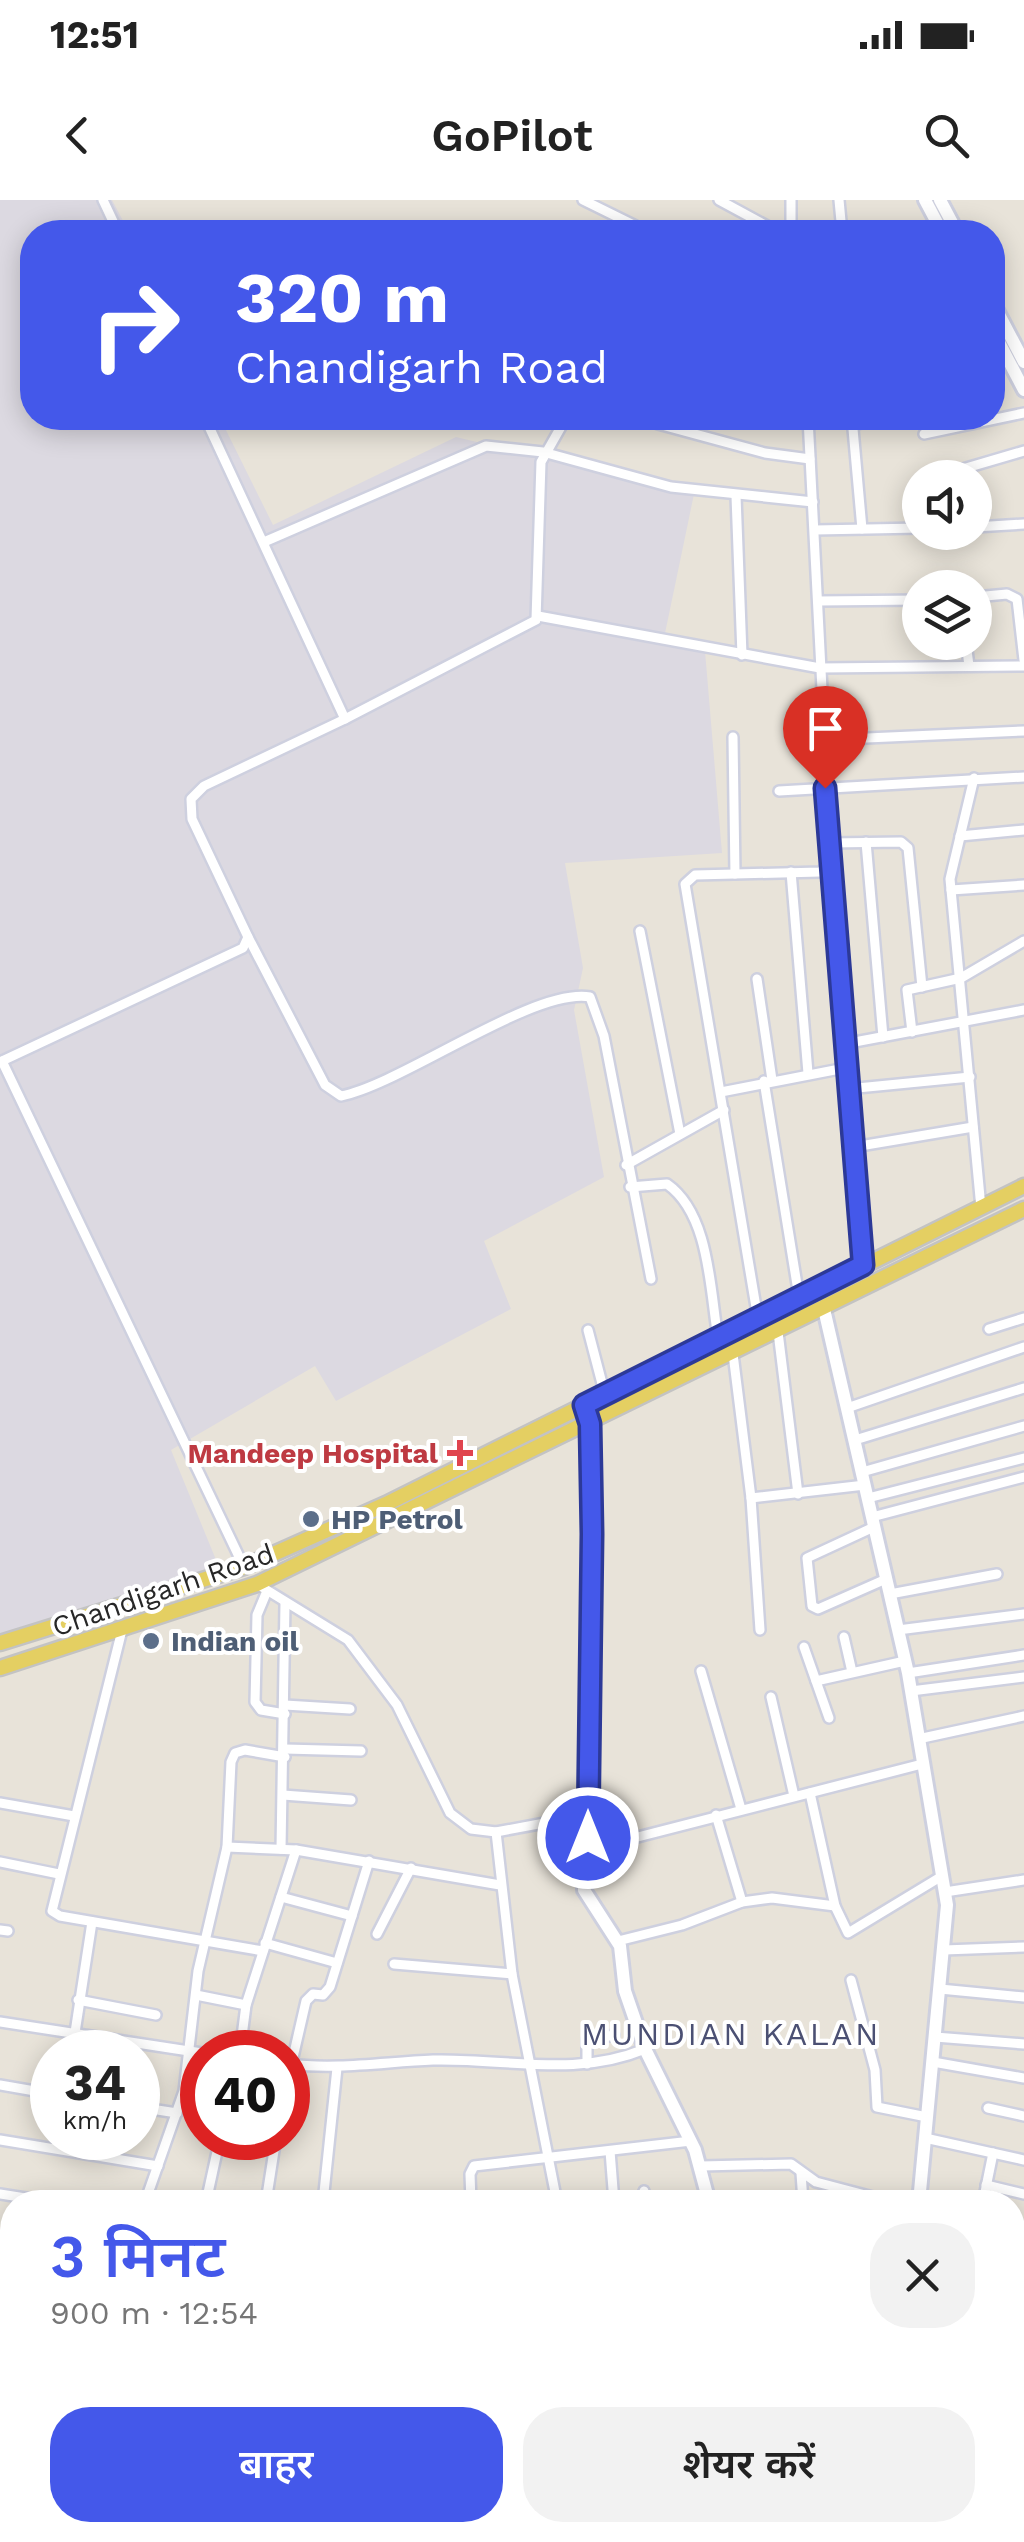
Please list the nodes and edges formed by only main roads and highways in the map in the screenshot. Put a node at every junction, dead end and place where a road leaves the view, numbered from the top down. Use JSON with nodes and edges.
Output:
{"nodes":[{"id":1,"x":1024,"y":1186,"type":"edge"},
{"id":2,"x":1024,"y":1209,"type":"edge"},
{"id":3,"x":0,"y":1643,"type":"edge"},
{"id":4,"x":0,"y":1668,"type":"edge"}],
"edges":[{"from":1,"to":3,"type":"main road","name":"Chandigarh Road"},
{"from":2,"to":4,"type":"main road","name":"Chandigarh Road"}]}
